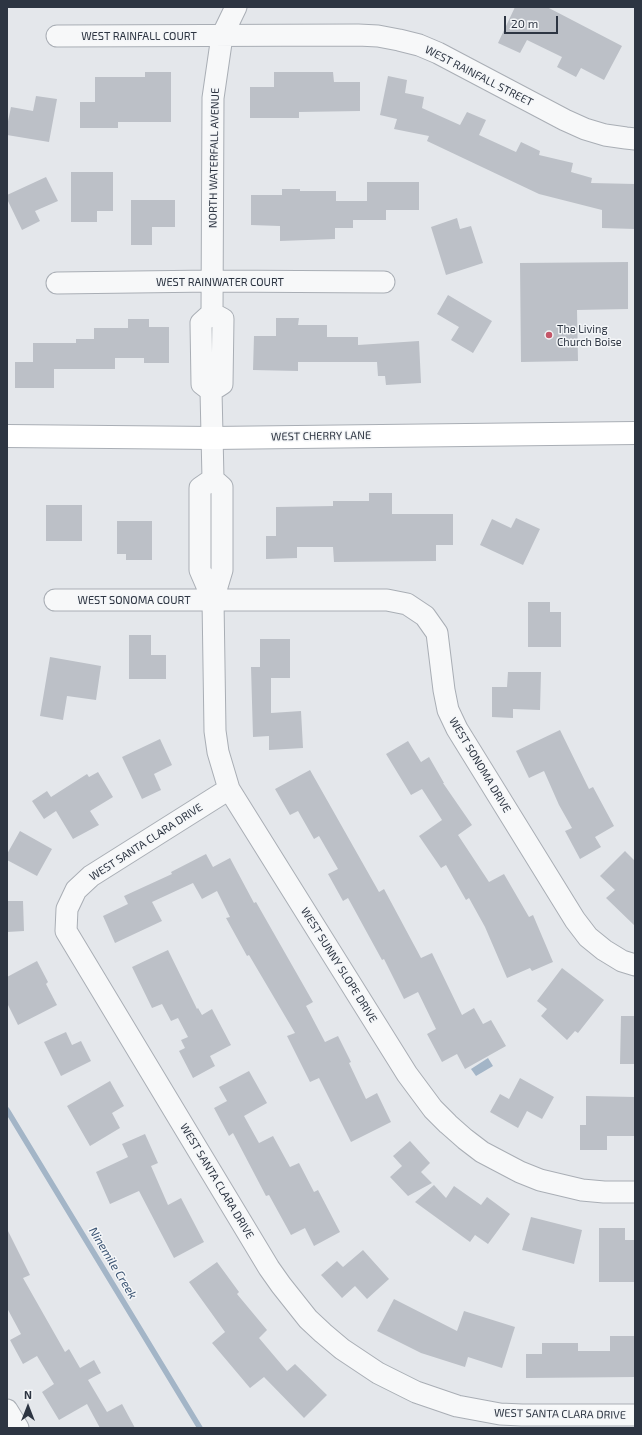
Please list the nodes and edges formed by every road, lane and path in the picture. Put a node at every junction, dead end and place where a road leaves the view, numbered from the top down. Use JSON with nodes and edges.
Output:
{"nodes":[{"id":1,"x":236,"y":7,"type":"edge"},
{"id":2,"x":56,"y":36,"type":"dead end"},
{"id":3,"x":222,"y":36,"type":"junction"},
{"id":4,"x":635,"y":138,"type":"edge"},
{"id":5,"x":212,"y":281,"type":"junction"},
{"id":6,"x":384,"y":282,"type":"dead end"},
{"id":7,"x":57,"y":283,"type":"dead end"},
{"id":8,"x":635,"y":433,"type":"edge"},
{"id":9,"x":7,"y":436,"type":"edge"},
{"id":10,"x":212,"y":438,"type":"junction"},
{"id":11,"x":55,"y":600,"type":"dead end"},
{"id":12,"x":213,"y":600,"type":"junction"},
{"id":13,"x":229,"y":788,"type":"junction"},
{"id":14,"x":635,"y":965,"type":"edge"},
{"id":15,"x":635,"y":1192,"type":"edge"},
{"id":16,"x":7,"y":1410,"type":"edge"},
{"id":17,"x":635,"y":1416,"type":"edge"},
{"id":18,"x":18,"y":1428,"type":"edge"}],
"edges":[{"from":1,"to":3,"type":"street","name":"NORTH WATERFALL AVENUE"},
{"from":2,"to":3,"type":"street","name":"WEST RAINFALL COURT"},
{"from":3,"to":4,"type":"street","name":"WEST RAINFALL STREET"},
{"from":3,"to":5,"type":"street","name":"NORTH WATERFALL AVENUE"},
{"from":5,"to":6,"type":"street","name":"WEST RAINWATER COURT"},
{"from":5,"to":7,"type":"street","name":"WEST RAINWATER COURT"},
{"from":5,"to":10,"type":"street","name":"NORTH WATERFALL AVENUE"},
{"from":8,"to":10,"type":"main road","name":"WEST CHERRY LANE"},
{"from":9,"to":10,"type":"main road","name":"WEST CHERRY LANE"},
{"from":10,"to":12,"type":"street","name":"WEST SUNNY SLOPE DRIVE"},
{"from":11,"to":12,"type":"street","name":"WEST SONOMA COURT"},
{"from":12,"to":13,"type":"street","name":"WEST SUNNY SLOPE DRIVE"},
{"from":12,"to":14,"type":"street","name":"WEST SONOMA DRIVE"},
{"from":13,"to":15,"type":"street","name":"WEST SUNNY SLOPE DRIVE"},
{"from":13,"to":17,"type":"street","name":"WEST SANTA CLARA DRIVE"},
{"from":16,"to":18,"type":"street"}]}
